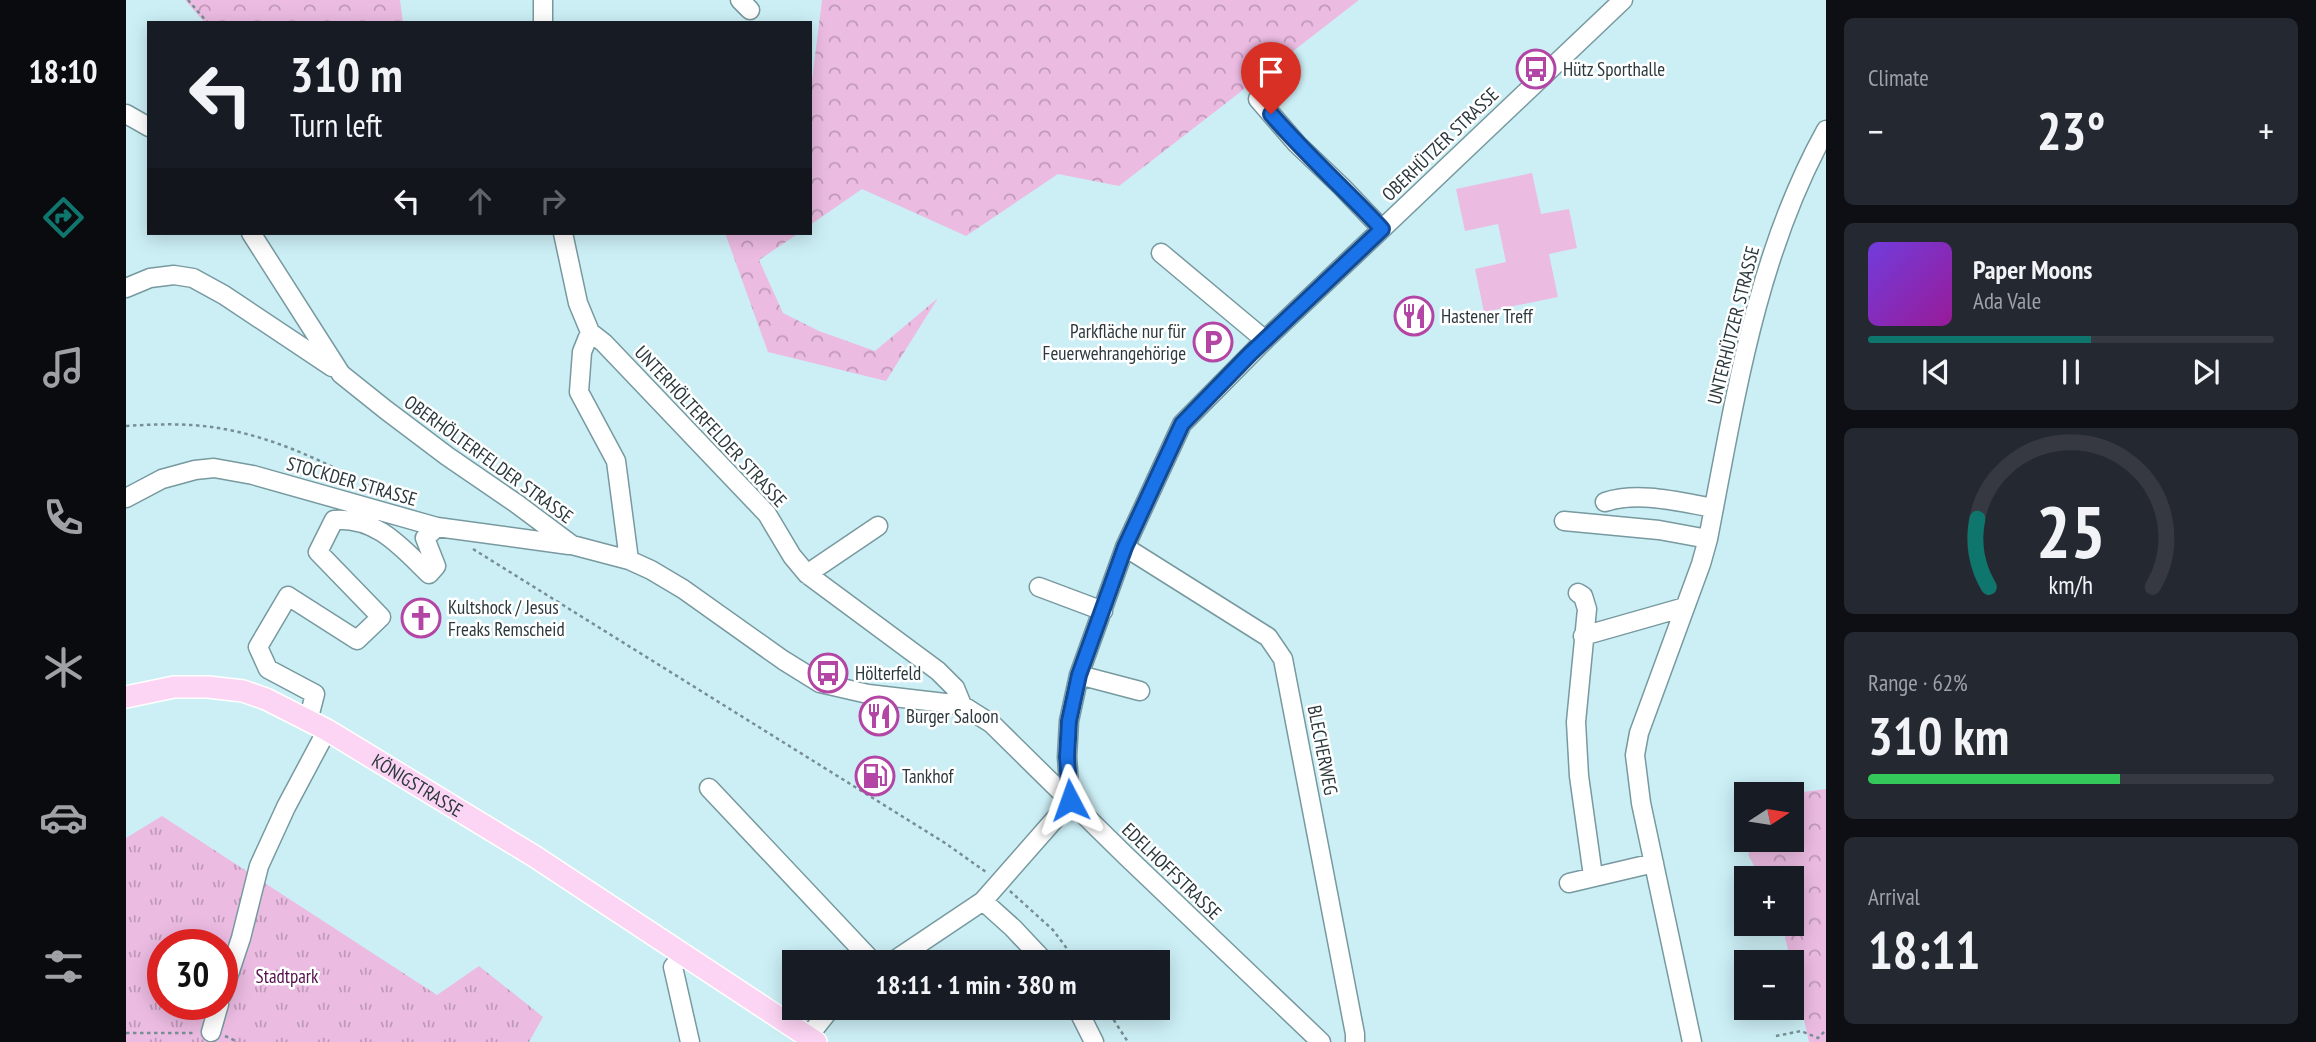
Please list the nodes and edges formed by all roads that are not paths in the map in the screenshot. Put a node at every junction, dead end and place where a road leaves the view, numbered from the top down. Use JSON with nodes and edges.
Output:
{"nodes":[{"id":1,"x":543,"y":0,"type":"edge"},
{"id":2,"x":1623,"y":0,"type":"edge"},
{"id":3,"x":544,"y":21,"type":"edge"},
{"id":4,"x":1258,"y":99,"type":"dead end"},
{"id":5,"x":126,"y":114,"type":"edge"},
{"id":6,"x":147,"y":126,"type":"edge"},
{"id":7,"x":1826,"y":130,"type":"edge"},
{"id":8,"x":1382,"y":229,"type":"junction"},
{"id":9,"x":252,"y":235,"type":"edge"},
{"id":10,"x":563,"y":235,"type":"edge"},
{"id":11,"x":1161,"y":253,"type":"dead end"},
{"id":12,"x":126,"y":288,"type":"edge"},
{"id":13,"x":590,"y":332,"type":"junction"},
{"id":14,"x":1265,"y":340,"type":"junction"},
{"id":15,"x":341,"y":374,"type":"junction"},
{"id":16,"x":126,"y":498,"type":"edge"},
{"id":17,"x":1605,"y":502,"type":"dead end"},
{"id":18,"x":1714,"y":508,"type":"junction"},
{"id":19,"x":1564,"y":521,"type":"dead end"},
{"id":20,"x":878,"y":526,"type":"dead end"},
{"id":21,"x":437,"y":527,"type":"junction"},
{"id":22,"x":1707,"y":539,"type":"junction"},
{"id":23,"x":572,"y":545,"type":"junction"},
{"id":24,"x":1125,"y":547,"type":"junction"},
{"id":25,"x":629,"y":560,"type":"junction"},
{"id":26,"x":807,"y":574,"type":"junction"},
{"id":27,"x":1039,"y":587,"type":"dead end"},
{"id":28,"x":1578,"y":593,"type":"dead end"},
{"id":29,"x":1685,"y":607,"type":"junction"},
{"id":30,"x":1102,"y":611,"type":"junction"},
{"id":31,"x":1583,"y":636,"type":"junction"},
{"id":32,"x":1079,"y":675,"type":"junction"},
{"id":33,"x":1140,"y":691,"type":"dead end"},
{"id":34,"x":126,"y":697,"type":"edge"},
{"id":35,"x":962,"y":705,"type":"junction"},
{"id":36,"x":318,"y":726,"type":"junction"},
{"id":37,"x":709,"y":788,"type":"dead end"},
{"id":38,"x":1070,"y":800,"type":"junction"},
{"id":39,"x":1654,"y":863,"type":"junction"},
{"id":40,"x":1593,"y":876,"type":"junction"},
{"id":41,"x":1569,"y":883,"type":"dead end"},
{"id":42,"x":983,"y":901,"type":"junction"},
{"id":43,"x":238,"y":947,"type":"edge"},
{"id":44,"x":862,"y":950,"type":"edge"},
{"id":45,"x":910,"y":950,"type":"edge"},
{"id":46,"x":1034,"y":950,"type":"edge"},
{"id":47,"x":684,"y":954,"type":"junction"},
{"id":48,"x":214,"y":1020,"type":"edge"},
{"id":49,"x":824,"y":1020,"type":"edge"},
{"id":50,"x":1083,"y":1020,"type":"edge"},
{"id":51,"x":211,"y":1032,"type":"road end"},
{"id":52,"x":812,"y":1039,"type":"edge"},
{"id":53,"x":690,"y":1042,"type":"edge"},
{"id":54,"x":1094,"y":1042,"type":"edge"},
{"id":55,"x":1321,"y":1042,"type":"edge"},
{"id":56,"x":1355,"y":1042,"type":"edge"},
{"id":57,"x":1692,"y":1042,"type":"edge"}],
"edges":[{"from":1,"to":3,"type":"street"},
{"from":2,"to":8,"type":"street","name":"OBERHÜTZER STRASSE"},
{"from":4,"to":8,"type":"street"},
{"from":5,"to":6,"type":"street"},
{"from":7,"to":18,"type":"street","name":"UNTERHÜTZER STRASSE"},
{"from":8,"to":14,"type":"street","name":"OBERHÜTZER STRASSE"},
{"from":9,"to":15,"type":"street","name":"OBERHÖLTERFELDER STRASSE"},
{"from":10,"to":13,"type":"street","name":"UNTERHÖLTERFELDER STRASSE"},
{"from":11,"to":14,"type":"street"},
{"from":12,"to":15,"type":"street"},
{"from":13,"to":25,"type":"street"},
{"from":13,"to":26,"type":"street","name":"UNTERHÖLTERFELDER STRASSE"},
{"from":14,"to":24,"type":"street","name":"OBERHÜTZER STRASSE"},
{"from":15,"to":23,"type":"street","name":"OBERHÖLTERFELDER STRASSE"},
{"from":16,"to":21,"type":"street","name":"STOCKDER STRASSE"},
{"from":17,"to":18,"type":"street"},
{"from":18,"to":22,"type":"street","name":"UNTERHÜTZER STRASSE"},
{"from":19,"to":22,"type":"street"},
{"from":20,"to":26,"type":"street"},
{"from":21,"to":23,"type":"street","name":"STOCKDER STRASSE"},
{"from":21,"to":36,"type":"street"},
{"from":22,"to":29,"type":"street","name":"UNTERHÜTZER STRASSE"},
{"from":23,"to":25,"type":"street","name":"OBERHÖLTERFELDER STRASSE"},
{"from":24,"to":30,"type":"street","name":"OBERHÜTZER STRASSE"},
{"from":24,"to":56,"type":"street","name":"BLECHERWEG"},
{"from":25,"to":35,"type":"street","name":"OBERHÖLTERFELDER STRASSE"},
{"from":26,"to":35,"type":"street","name":"UNTERHÖLTERFELDER STRASSE"},
{"from":27,"to":30,"type":"street"},
{"from":28,"to":31,"type":"street"},
{"from":29,"to":31,"type":"street"},
{"from":29,"to":39,"type":"street","name":"UNTERHÜTZER STRASSE"},
{"from":30,"to":32,"type":"street","name":"OBERHÜTZER STRASSE"},
{"from":31,"to":40,"type":"street"},
{"from":32,"to":33,"type":"street"},
{"from":32,"to":38,"type":"street","name":"OBERHÜTZER STRASSE"},
{"from":34,"to":36,"type":"main road","name":"KÖNIGSTRASSE"},
{"from":35,"to":38,"type":"street","name":"EDELHOFFSTRASSE"},
{"from":36,"to":43,"type":"street"},
{"from":36,"to":47,"type":"main road","name":"KÖNIGSTRASSE"},
{"from":37,"to":44,"type":"street"},
{"from":38,"to":42,"type":"street"},
{"from":38,"to":55,"type":"street","name":"EDELHOFFSTRASSE"},
{"from":39,"to":40,"type":"street"},
{"from":39,"to":57,"type":"street","name":"UNTERHÜTZER STRASSE"},
{"from":40,"to":41,"type":"street"},
{"from":42,"to":45,"type":"street"},
{"from":42,"to":46,"type":"street"},
{"from":47,"to":52,"type":"main road","name":"KÖNIGSTRASSE"},
{"from":47,"to":53,"type":"street"},
{"from":48,"to":51,"type":"street"},
{"from":49,"to":52,"type":"street"},
{"from":50,"to":54,"type":"street"}]}
